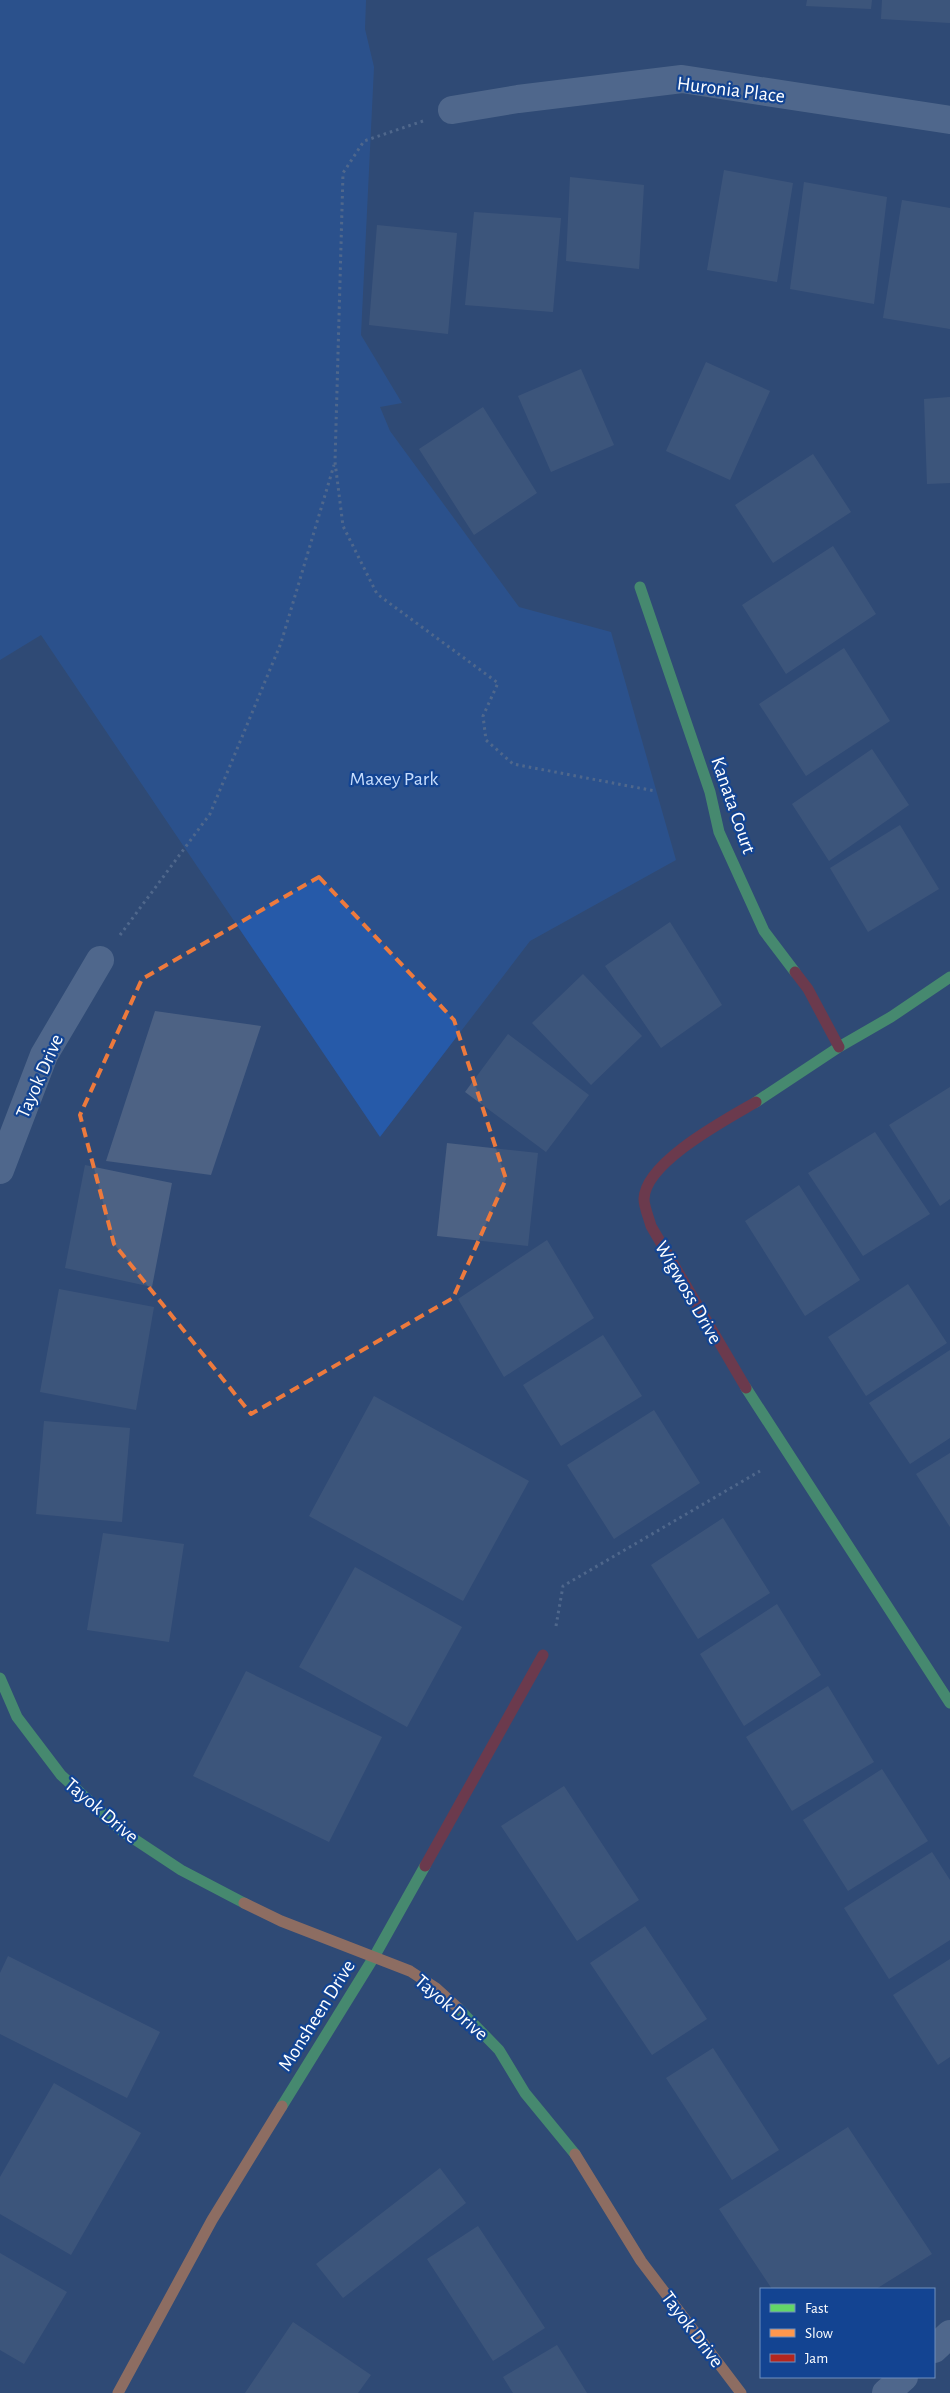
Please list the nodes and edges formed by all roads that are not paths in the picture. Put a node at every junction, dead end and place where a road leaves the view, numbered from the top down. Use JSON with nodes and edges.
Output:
{"nodes":[{"id":1,"x":452,"y":110,"type":"road end"},
{"id":2,"x":950,"y":120,"type":"edge"},
{"id":3,"x":640,"y":587,"type":"dead end"},
{"id":4,"x":100,"y":960,"type":"road end"},
{"id":5,"x":950,"y":977,"type":"edge"},
{"id":6,"x":839,"y":1047,"type":"junction"},
{"id":7,"x":0,"y":1170,"type":"edge"},
{"id":8,"x":543,"y":1655,"type":"road end"},
{"id":9,"x":0,"y":1678,"type":"edge"},
{"id":10,"x":950,"y":1703,"type":"edge"},
{"id":11,"x":374,"y":1957,"type":"junction"},
{"id":12,"x":950,"y":2334,"type":"edge"},
{"id":13,"x":935,"y":2348,"type":"edge"},
{"id":14,"x":903,"y":2378,"type":"edge"},
{"id":15,"x":118,"y":2393,"type":"edge"},
{"id":16,"x":741,"y":2393,"type":"edge"},
{"id":17,"x":886,"y":2393,"type":"edge"}],
"edges":[{"from":1,"to":2,"type":"street","name":"Huronia Place"},
{"from":3,"to":6,"type":"street","name":"Kanata Court"},
{"from":4,"to":7,"type":"street","name":"Tayok Drive"},
{"from":5,"to":6,"type":"street","name":"Wigwoss Drive"},
{"from":6,"to":10,"type":"street","name":"Wigwoss Drive"},
{"from":8,"to":11,"type":"street","name":"Monsheen Drive"},
{"from":9,"to":11,"type":"street","name":"Tayok Drive"},
{"from":11,"to":15,"type":"street","name":"Monsheen Drive"},
{"from":11,"to":16,"type":"street","name":"Tayok Drive"},
{"from":12,"to":13,"type":"street"},
{"from":14,"to":17,"type":"street"}]}
